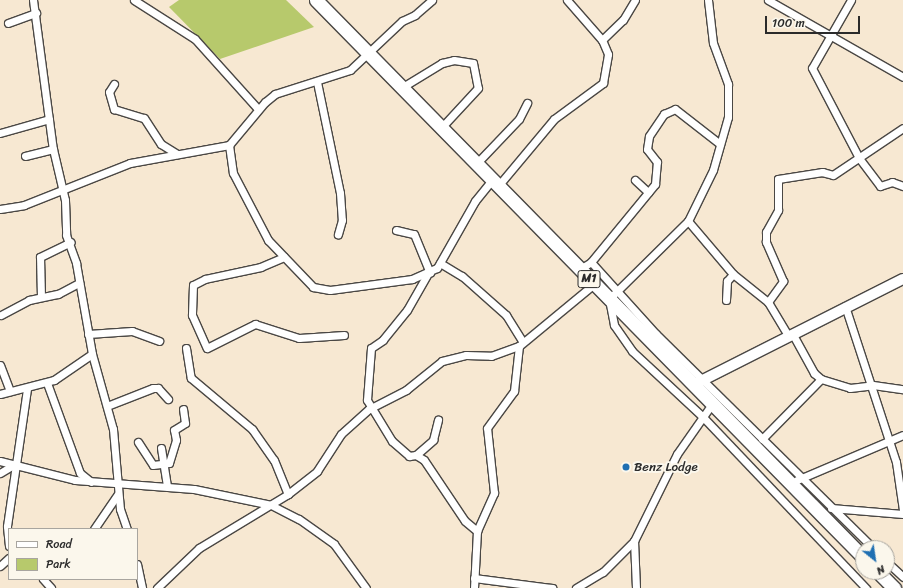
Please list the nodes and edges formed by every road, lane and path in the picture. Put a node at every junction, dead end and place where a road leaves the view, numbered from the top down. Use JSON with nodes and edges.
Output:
{"nodes":[{"id":1,"x":33,"y":0,"type":"edge"},
{"id":2,"x":134,"y":0,"type":"edge"},
{"id":3,"x":316,"y":0,"type":"edge"},
{"id":4,"x":432,"y":0,"type":"edge"},
{"id":5,"x":567,"y":0,"type":"edge"},
{"id":6,"x":635,"y":0,"type":"edge"},
{"id":7,"x":708,"y":0,"type":"edge"},
{"id":8,"x":768,"y":0,"type":"edge"},
{"id":9,"x":851,"y":0,"type":"edge"},
{"id":10,"x":36,"y":13,"type":"junction"},
{"id":11,"x":8,"y":23,"type":"dead end"},
{"id":12,"x":829,"y":35,"type":"junction"},
{"id":13,"x":602,"y":40,"type":"junction"},
{"id":14,"x":367,"y":53,"type":"junction"},
{"id":15,"x":903,"y":77,"type":"edge"},
{"id":16,"x":316,"y":82,"type":"junction"},
{"id":17,"x":114,"y":84,"type":"dead end"},
{"id":18,"x":401,"y":88,"type":"junction"},
{"id":19,"x":528,"y":103,"type":"dead end"},
{"id":20,"x":258,"y":108,"type":"junction"},
{"id":21,"x":49,"y":119,"type":"junction"},
{"id":22,"x":441,"y":128,"type":"junction"},
{"id":23,"x":903,"y":128,"type":"edge"},
{"id":24,"x":0,"y":133,"type":"edge"},
{"id":25,"x":720,"y":144,"type":"junction"},
{"id":26,"x":229,"y":145,"type":"junction"},
{"id":27,"x":53,"y":149,"type":"junction"},
{"id":28,"x":177,"y":154,"type":"junction"},
{"id":29,"x":25,"y":156,"type":"dead end"},
{"id":30,"x":859,"y":158,"type":"junction"},
{"id":31,"x":476,"y":164,"type":"junction"},
{"id":32,"x":635,"y":180,"type":"dead end"},
{"id":33,"x":495,"y":183,"type":"junction"},
{"id":34,"x":903,"y":186,"type":"edge"},
{"id":35,"x":63,"y":189,"type":"junction"},
{"id":36,"x":648,"y":192,"type":"junction"},
{"id":37,"x":0,"y":209,"type":"edge"},
{"id":38,"x":688,"y":222,"type":"junction"},
{"id":39,"x":396,"y":230,"type":"dead end"},
{"id":40,"x":338,"y":234,"type":"dead end"},
{"id":41,"x":71,"y":242,"type":"junction"},
{"id":42,"x":284,"y":256,"type":"junction"},
{"id":43,"x":591,"y":262,"type":"junction"},
{"id":44,"x":440,"y":263,"type":"junction"},
{"id":45,"x":580,"y":270,"type":"junction"},
{"id":46,"x":428,"y":274,"type":"junction"},
{"id":47,"x":733,"y":274,"type":"junction"},
{"id":48,"x":903,"y":279,"type":"edge"},
{"id":49,"x":79,"y":283,"type":"junction"},
{"id":50,"x":594,"y":284,"type":"junction"},
{"id":51,"x":613,"y":294,"type":"junction"},
{"id":52,"x":41,"y":297,"type":"junction"},
{"id":53,"x":726,"y":300,"type":"dead end"},
{"id":54,"x":768,"y":302,"type":"junction"},
{"id":55,"x":845,"y":306,"type":"junction"},
{"id":56,"x":1,"y":315,"type":"edge"},
{"id":57,"x":88,"y":334,"type":"junction"},
{"id":58,"x":790,"y":334,"type":"junction"},
{"id":59,"x":344,"y":335,"type":"dead end"},
{"id":60,"x":159,"y":341,"type":"dead end"},
{"id":61,"x":521,"y":344,"type":"junction"},
{"id":62,"x":186,"y":348,"type":"dead end"},
{"id":63,"x":92,"y":354,"type":"junction"},
{"id":64,"x":0,"y":365,"type":"edge"},
{"id":65,"x":821,"y":379,"type":"junction"},
{"id":66,"x":699,"y":382,"type":"junction"},
{"id":67,"x":47,"y":384,"type":"junction"},
{"id":68,"x":873,"y":385,"type":"junction"},
{"id":69,"x":27,"y":389,"type":"junction"},
{"id":70,"x":903,"y":389,"type":"edge"},
{"id":71,"x":10,"y":392,"type":"junction"},
{"id":72,"x":0,"y":394,"type":"edge"},
{"id":73,"x":168,"y":399,"type":"dead end"},
{"id":74,"x":712,"y":404,"type":"junction"},
{"id":75,"x":107,"y":406,"type":"junction"},
{"id":76,"x":183,"y":409,"type":"dead end"},
{"id":77,"x":369,"y":409,"type":"junction"},
{"id":78,"x":702,"y":416,"type":"junction"},
{"id":79,"x":438,"y":420,"type":"dead end"},
{"id":80,"x":903,"y":435,"type":"edge"},
{"id":81,"x":762,"y":439,"type":"junction"},
{"id":82,"x":890,"y":440,"type":"junction"},
{"id":83,"x":138,"y":442,"type":"dead end"},
{"id":84,"x":161,"y":448,"type":"dead end"},
{"id":85,"x":416,"y":455,"type":"junction"},
{"id":86,"x":0,"y":460,"type":"edge"},
{"id":87,"x":15,"y":464,"type":"junction"},
{"id":88,"x":164,"y":464,"type":"junction"},
{"id":89,"x":0,"y":473,"type":"edge"},
{"id":90,"x":795,"y":481,"type":"junction"},
{"id":91,"x":91,"y":482,"type":"junction"},
{"id":92,"x":119,"y":484,"type":"junction"},
{"id":93,"x":167,"y":487,"type":"junction"},
{"id":94,"x":119,"y":494,"type":"junction"},
{"id":95,"x":288,"y":494,"type":"junction"},
{"id":96,"x":271,"y":505,"type":"junction"},
{"id":97,"x":831,"y":508,"type":"junction"},
{"id":98,"x":815,"y":509,"type":"junction"},
{"id":99,"x":903,"y":510,"type":"edge"},
{"id":100,"x":903,"y":514,"type":"edge"},
{"id":101,"x":95,"y":528,"type":"edge"},
{"id":102,"x":127,"y":528,"type":"edge"},
{"id":103,"x":477,"y":531,"type":"junction"},
{"id":104,"x":8,"y":536,"type":"edge"},
{"id":105,"x":865,"y":540,"type":"edge"},
{"id":106,"x":634,"y":541,"type":"junction"},
{"id":107,"x":855,"y":549,"type":"edge"},
{"id":108,"x":8,"y":559,"type":"edge"},
{"id":109,"x":0,"y":566,"type":"edge"},
{"id":110,"x":138,"y":569,"type":"edge"},
{"id":111,"x":895,"y":570,"type":"edge"},
{"id":112,"x":903,"y":577,"type":"edge"},
{"id":113,"x":474,"y":578,"type":"junction"},
{"id":114,"x":44,"y":580,"type":"edge"},
{"id":115,"x":886,"y":580,"type":"edge"},
{"id":116,"x":51,"y":588,"type":"edge"},
{"id":117,"x":142,"y":588,"type":"edge"},
{"id":118,"x":157,"y":588,"type":"edge"},
{"id":119,"x":366,"y":588,"type":"edge"},
{"id":120,"x":474,"y":588,"type":"edge"},
{"id":121,"x":552,"y":588,"type":"edge"},
{"id":122,"x":576,"y":588,"type":"edge"},
{"id":123,"x":636,"y":588,"type":"edge"},
{"id":124,"x":866,"y":588,"type":"edge"},
{"id":125,"x":894,"y":588,"type":"edge"}],
"edges":[{"from":1,"to":10,"type":"street"},
{"from":2,"to":20,"type":"street"},
{"from":3,"to":14,"type":"highway","number":"M1"},
{"from":4,"to":14,"type":"street"},
{"from":5,"to":13,"type":"street"},
{"from":6,"to":13,"type":"street"},
{"from":7,"to":25,"type":"street"},
{"from":8,"to":12,"type":"street"},
{"from":9,"to":12,"type":"street"},
{"from":10,"to":11,"type":"street"},
{"from":10,"to":21,"type":"street"},
{"from":12,"to":15,"type":"street"},
{"from":12,"to":30,"type":"street"},
{"from":13,"to":33,"type":"street"},
{"from":14,"to":16,"type":"street"},
{"from":14,"to":18,"type":"highway","number":"M1"},
{"from":16,"to":20,"type":"street"},
{"from":16,"to":40,"type":"street"},
{"from":17,"to":28,"type":"street"},
{"from":18,"to":22,"type":"highway","number":"M1"},
{"from":18,"to":22,"type":"street"},
{"from":19,"to":31,"type":"street"},
{"from":20,"to":26,"type":"street"},
{"from":21,"to":24,"type":"street"},
{"from":21,"to":27,"type":"street"},
{"from":22,"to":31,"type":"highway","number":"M1"},
{"from":23,"to":30,"type":"street"},
{"from":25,"to":36,"type":"street"},
{"from":25,"to":38,"type":"street"},
{"from":26,"to":28,"type":"street"},
{"from":26,"to":42,"type":"street"},
{"from":27,"to":29,"type":"street"},
{"from":27,"to":35,"type":"street"},
{"from":28,"to":35,"type":"street"},
{"from":30,"to":34,"type":"street"},
{"from":30,"to":54,"type":"street"},
{"from":31,"to":33,"type":"highway","number":"M1"},
{"from":32,"to":36,"type":"street"},
{"from":33,"to":44,"type":"street"},
{"from":33,"to":45,"type":"highway","number":"M1"},
{"from":35,"to":37,"type":"street"},
{"from":35,"to":41,"type":"street"},
{"from":36,"to":43,"type":"street"},
{"from":38,"to":47,"type":"street"},
{"from":38,"to":51,"type":"street"},
{"from":39,"to":46,"type":"street"},
{"from":41,"to":49,"type":"street"},
{"from":41,"to":52,"type":"street"},
{"from":42,"to":46,"type":"street"},
{"from":42,"to":59,"type":"street"},
{"from":43,"to":45,"type":"street"},
{"from":43,"to":51,"type":"street"},
{"from":44,"to":46,"type":"street"},
{"from":44,"to":61,"type":"street"},
{"from":45,"to":50,"type":"highway","number":"M1"},
{"from":46,"to":77,"type":"street"},
{"from":47,"to":53,"type":"street"},
{"from":47,"to":54,"type":"street"},
{"from":48,"to":55,"type":"street"},
{"from":49,"to":52,"type":"street"},
{"from":49,"to":57,"type":"street"},
{"from":50,"to":51,"type":"highway","number":"M1"},
{"from":50,"to":61,"type":"street"},
{"from":51,"to":66,"type":"highway","number":"M1"},
{"from":51,"to":78,"type":"street"},
{"from":52,"to":56,"type":"street"},
{"from":54,"to":58,"type":"street"},
{"from":55,"to":58,"type":"street"},
{"from":55,"to":68,"type":"street"},
{"from":57,"to":60,"type":"street"},
{"from":57,"to":63,"type":"street"},
{"from":58,"to":65,"type":"street"},
{"from":58,"to":66,"type":"street"},
{"from":61,"to":77,"type":"street"},
{"from":61,"to":103,"type":"street"},
{"from":62,"to":95,"type":"street"},
{"from":63,"to":67,"type":"street"},
{"from":63,"to":75,"type":"street"},
{"from":64,"to":71,"type":"street"},
{"from":65,"to":68,"type":"street"},
{"from":65,"to":81,"type":"street"},
{"from":66,"to":74,"type":"highway","number":"M1"},
{"from":66,"to":81,"type":"street"},
{"from":67,"to":69,"type":"street"},
{"from":67,"to":91,"type":"street"},
{"from":68,"to":70,"type":"street"},
{"from":68,"to":82,"type":"street"},
{"from":69,"to":71,"type":"street"},
{"from":69,"to":87,"type":"street"},
{"from":71,"to":72,"type":"street"},
{"from":73,"to":75,"type":"street"},
{"from":74,"to":78,"type":"street"},
{"from":74,"to":90,"type":"highway","number":"M1"},
{"from":75,"to":92,"type":"street"},
{"from":76,"to":88,"type":"street"},
{"from":77,"to":85,"type":"street"},
{"from":77,"to":95,"type":"street"},
{"from":78,"to":106,"type":"street"},
{"from":78,"to":124,"type":"street"},
{"from":79,"to":85,"type":"street"},
{"from":80,"to":82,"type":"street"},
{"from":81,"to":90,"type":"street"},
{"from":82,"to":90,"type":"street"},
{"from":82,"to":99,"type":"street"},
{"from":83,"to":88,"type":"street"},
{"from":84,"to":88,"type":"street"},
{"from":85,"to":103,"type":"street"},
{"from":86,"to":87,"type":"street"},
{"from":87,"to":89,"type":"street"},
{"from":87,"to":91,"type":"street"},
{"from":87,"to":104,"type":"street"},
{"from":88,"to":93,"type":"street"},
{"from":90,"to":97,"type":"street"},
{"from":90,"to":98,"type":"highway","number":"M1"},
{"from":91,"to":92,"type":"street"},
{"from":92,"to":93,"type":"street"},
{"from":92,"to":94,"type":"street"},
{"from":93,"to":96,"type":"street"},
{"from":94,"to":101,"type":"street"},
{"from":94,"to":102,"type":"street"},
{"from":95,"to":96,"type":"street"},
{"from":96,"to":118,"type":"street"},
{"from":96,"to":119,"type":"street"},
{"from":97,"to":98,"type":"street"},
{"from":97,"to":100,"type":"street"},
{"from":97,"to":105,"type":"street"},
{"from":98,"to":107,"type":"highway","number":"M1"},
{"from":103,"to":113,"type":"street"},
{"from":106,"to":122,"type":"street"},
{"from":106,"to":123,"type":"street"},
{"from":108,"to":109,"type":"street"},
{"from":110,"to":117,"type":"street"},
{"from":111,"to":112,"type":"street"},
{"from":113,"to":120,"type":"street"},
{"from":113,"to":121,"type":"street"},
{"from":114,"to":116,"type":"street"},
{"from":115,"to":125,"type":"highway"}]}
